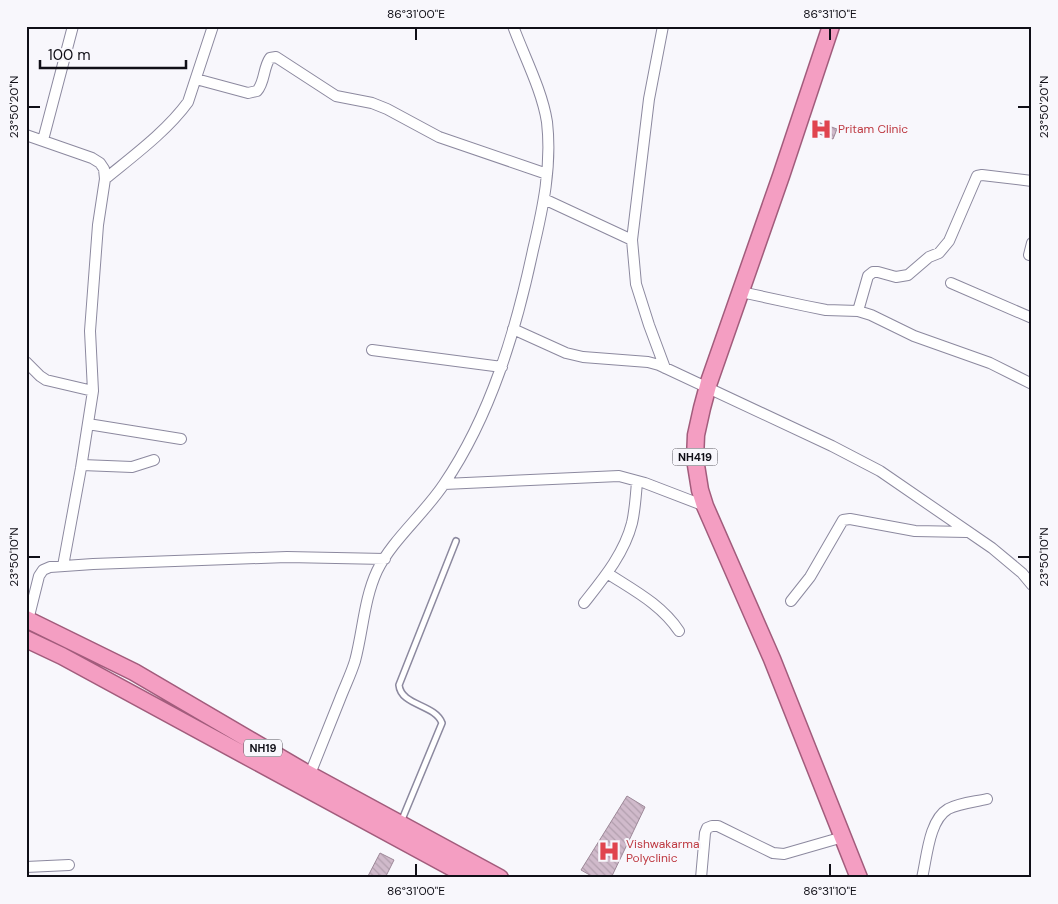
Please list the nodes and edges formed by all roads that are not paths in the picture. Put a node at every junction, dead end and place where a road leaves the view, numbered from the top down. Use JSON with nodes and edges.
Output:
{"nodes":[{"id":1,"x":73,"y":26,"type":"edge"},
{"id":2,"x":213,"y":26,"type":"edge"},
{"id":3,"x":513,"y":26,"type":"edge"},
{"id":4,"x":664,"y":26,"type":"edge"},
{"id":5,"x":831,"y":26,"type":"edge"},
{"id":6,"x":196,"y":79,"type":"junction"},
{"id":7,"x":26,"y":135,"type":"edge"},
{"id":8,"x":43,"y":140,"type":"junction"},
{"id":9,"x":547,"y":174,"type":"junction"},
{"id":10,"x":105,"y":179,"type":"junction"},
{"id":11,"x":1032,"y":181,"type":"edge"},
{"id":12,"x":544,"y":199,"type":"junction"},
{"id":13,"x":632,"y":240,"type":"junction"},
{"id":14,"x":1032,"y":243,"type":"edge"},
{"id":15,"x":1029,"y":255,"type":"dead end"},
{"id":16,"x":951,"y":283,"type":"dead end"},
{"id":17,"x":741,"y":292,"type":"junction"},
{"id":18,"x":858,"y":311,"type":"junction"},
{"id":19,"x":1032,"y":318,"type":"edge"},
{"id":20,"x":513,"y":329,"type":"junction"},
{"id":21,"x":372,"y":350,"type":"dead end"},
{"id":22,"x":26,"y":362,"type":"edge"},
{"id":23,"x":502,"y":367,"type":"junction"},
{"id":24,"x":665,"y":368,"type":"junction"},
{"id":25,"x":1032,"y":384,"type":"edge"},
{"id":26,"x":708,"y":387,"type":"junction"},
{"id":27,"x":93,"y":391,"type":"junction"},
{"id":28,"x":88,"y":424,"type":"junction"},
{"id":29,"x":181,"y":438,"type":"dead end"},
{"id":30,"x":154,"y":460,"type":"dead end"},
{"id":31,"x":82,"y":465,"type":"junction"},
{"id":32,"x":637,"y":480,"type":"junction"},
{"id":33,"x":444,"y":484,"type":"junction"},
{"id":34,"x":705,"y":506,"type":"junction"},
{"id":35,"x":967,"y":532,"type":"junction"},
{"id":36,"x":456,"y":541,"type":"dead end"},
{"id":37,"x":385,"y":558,"type":"junction"},
{"id":38,"x":63,"y":566,"type":"junction"},
{"id":39,"x":1027,"y":571,"type":"edge"},
{"id":40,"x":607,"y":573,"type":"junction"},
{"id":41,"x":1032,"y":585,"type":"edge"},
{"id":42,"x":791,"y":600,"type":"dead end"},
{"id":43,"x":584,"y":603,"type":"dead end"},
{"id":44,"x":27,"y":620,"type":"edge"},
{"id":45,"x":679,"y":630,"type":"dead end"},
{"id":46,"x":26,"y":639,"type":"edge"},
{"id":47,"x":310,"y":774,"type":"junction"},
{"id":48,"x":987,"y":799,"type":"dead end"},
{"id":49,"x":400,"y":823,"type":"junction"},
{"id":50,"x":843,"y":837,"type":"junction"},
{"id":51,"x":70,"y":865,"type":"dead end"},
{"id":52,"x":26,"y":867,"type":"edge"},
{"id":53,"x":470,"y":878,"type":"edge"},
{"id":54,"x":500,"y":878,"type":"edge"},
{"id":55,"x":701,"y":878,"type":"edge"},
{"id":56,"x":859,"y":878,"type":"edge"},
{"id":57,"x":922,"y":878,"type":"edge"}],
"edges":[{"from":1,"to":8,"type":"street"},
{"from":2,"to":6,"type":"street"},
{"from":3,"to":9,"type":"street"},
{"from":4,"to":13,"type":"street"},
{"from":5,"to":17,"type":"highway","number":"NH419"},
{"from":6,"to":9,"type":"street"},
{"from":6,"to":10,"type":"street"},
{"from":7,"to":8,"type":"street"},
{"from":8,"to":10,"type":"street"},
{"from":9,"to":12,"type":"street"},
{"from":10,"to":27,"type":"street"},
{"from":11,"to":18,"type":"street"},
{"from":12,"to":13,"type":"street"},
{"from":12,"to":20,"type":"street"},
{"from":13,"to":24,"type":"street"},
{"from":14,"to":15,"type":"street"},
{"from":16,"to":19,"type":"street"},
{"from":17,"to":18,"type":"street"},
{"from":17,"to":26,"type":"highway","number":"NH419"},
{"from":18,"to":25,"type":"street"},
{"from":20,"to":23,"type":"street"},
{"from":20,"to":24,"type":"street"},
{"from":21,"to":23,"type":"street"},
{"from":22,"to":27,"type":"street"},
{"from":23,"to":33,"type":"street"},
{"from":24,"to":26,"type":"street"},
{"from":26,"to":34,"type":"highway","number":"NH419"},
{"from":26,"to":35,"type":"street"},
{"from":27,"to":28,"type":"street"},
{"from":28,"to":29,"type":"street"},
{"from":28,"to":31,"type":"street"},
{"from":30,"to":31,"type":"street"},
{"from":31,"to":38,"type":"street"},
{"from":32,"to":33,"type":"street"},
{"from":32,"to":34,"type":"street"},
{"from":32,"to":40,"type":"street"},
{"from":33,"to":37,"type":"street"},
{"from":34,"to":50,"type":"highway","number":"NH419"},
{"from":35,"to":39,"type":"street"},
{"from":35,"to":42,"type":"street"},
{"from":36,"to":49,"type":"lane"},
{"from":37,"to":38,"type":"street"},
{"from":37,"to":47,"type":"street"},
{"from":38,"to":44,"type":"street"},
{"from":39,"to":41,"type":"street"},
{"from":40,"to":43,"type":"street"},
{"from":40,"to":45,"type":"street"},
{"from":44,"to":47,"type":"highway","number":"NH19"},
{"from":46,"to":53,"type":"highway","number":"NH19"},
{"from":47,"to":49,"type":"highway","number":"NH19"},
{"from":48,"to":57,"type":"street"},
{"from":49,"to":54,"type":"highway","number":"NH19"},
{"from":50,"to":55,"type":"street"},
{"from":50,"to":56,"type":"highway","number":"NH419"},
{"from":51,"to":52,"type":"street"}]}
